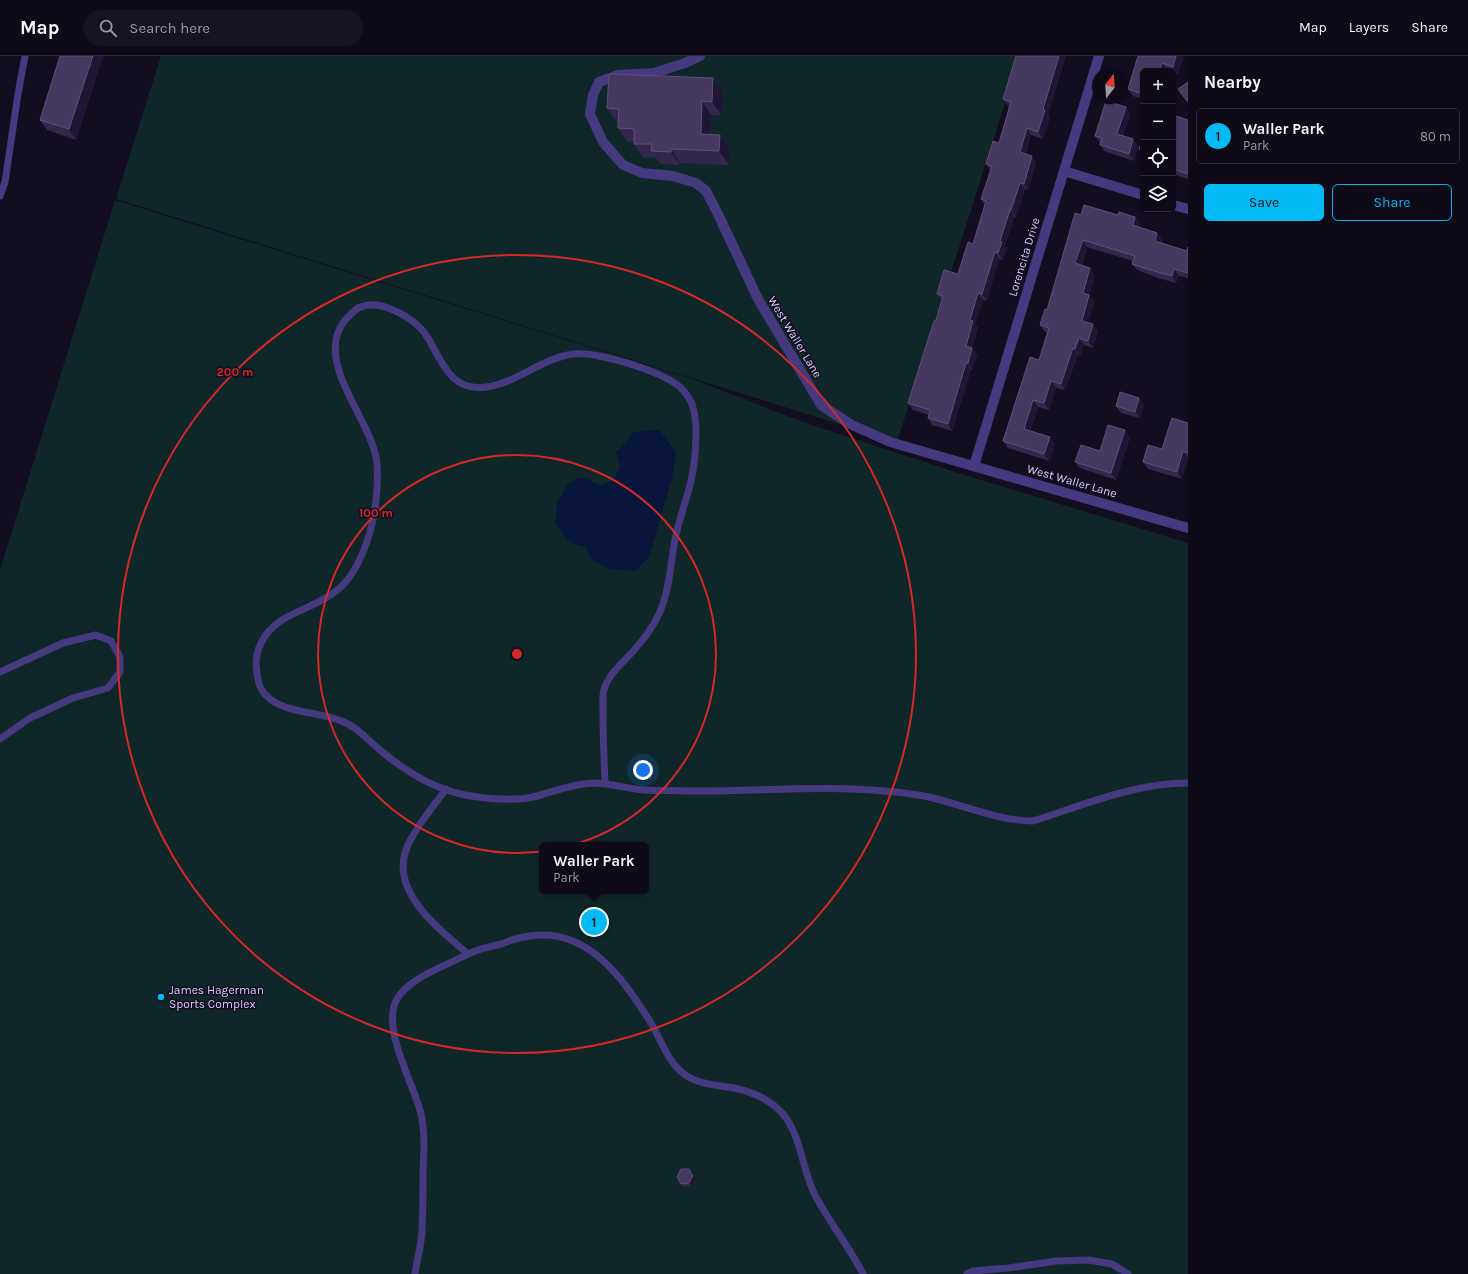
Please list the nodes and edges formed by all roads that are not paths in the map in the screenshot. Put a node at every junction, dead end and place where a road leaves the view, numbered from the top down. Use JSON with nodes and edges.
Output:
{"nodes":[{"id":1,"x":25,"y":56,"type":"edge"},
{"id":2,"x":700,"y":56,"type":"edge"},
{"id":3,"x":1099,"y":56,"type":"edge"},
{"id":4,"x":1064,"y":171,"type":"junction"},
{"id":5,"x":1140,"y":194,"type":"edge"},
{"id":6,"x":0,"y":196,"type":"edge"},
{"id":7,"x":1176,"y":205,"type":"edge"},
{"id":8,"x":1188,"y":209,"type":"edge"},
{"id":9,"x":974,"y":466,"type":"junction"},
{"id":10,"x":1188,"y":528,"type":"edge"},
{"id":11,"x":0,"y":672,"type":"edge"},
{"id":12,"x":0,"y":739,"type":"edge"},
{"id":13,"x":605,"y":783,"type":"junction"},
{"id":14,"x":1188,"y":783,"type":"edge"},
{"id":15,"x":446,"y":789,"type":"junction"},
{"id":16,"x":468,"y":954,"type":"junction"},
{"id":17,"x":415,"y":1274,"type":"edge"},
{"id":18,"x":862,"y":1274,"type":"edge"},
{"id":19,"x":967,"y":1274,"type":"edge"},
{"id":20,"x":1128,"y":1274,"type":"edge"}],
"edges":[{"from":1,"to":6,"type":"lane"},
{"from":2,"to":9,"type":"street","name":"West Waller Lane"},
{"from":3,"to":4,"type":"street","name":"Lorencita Drive"},
{"from":4,"to":5,"type":"street"},
{"from":4,"to":9,"type":"street","name":"Lorencita Drive"},
{"from":7,"to":8,"type":"street"},
{"from":9,"to":10,"type":"street","name":"West Waller Lane"},
{"from":11,"to":12,"type":"lane"},
{"from":13,"to":14,"type":"lane"},
{"from":13,"to":15,"type":"lane"},
{"from":13,"to":15,"type":"lane"},
{"from":15,"to":16,"type":"lane"},
{"from":16,"to":17,"type":"lane"},
{"from":16,"to":18,"type":"lane"},
{"from":19,"to":20,"type":"lane"}]}
